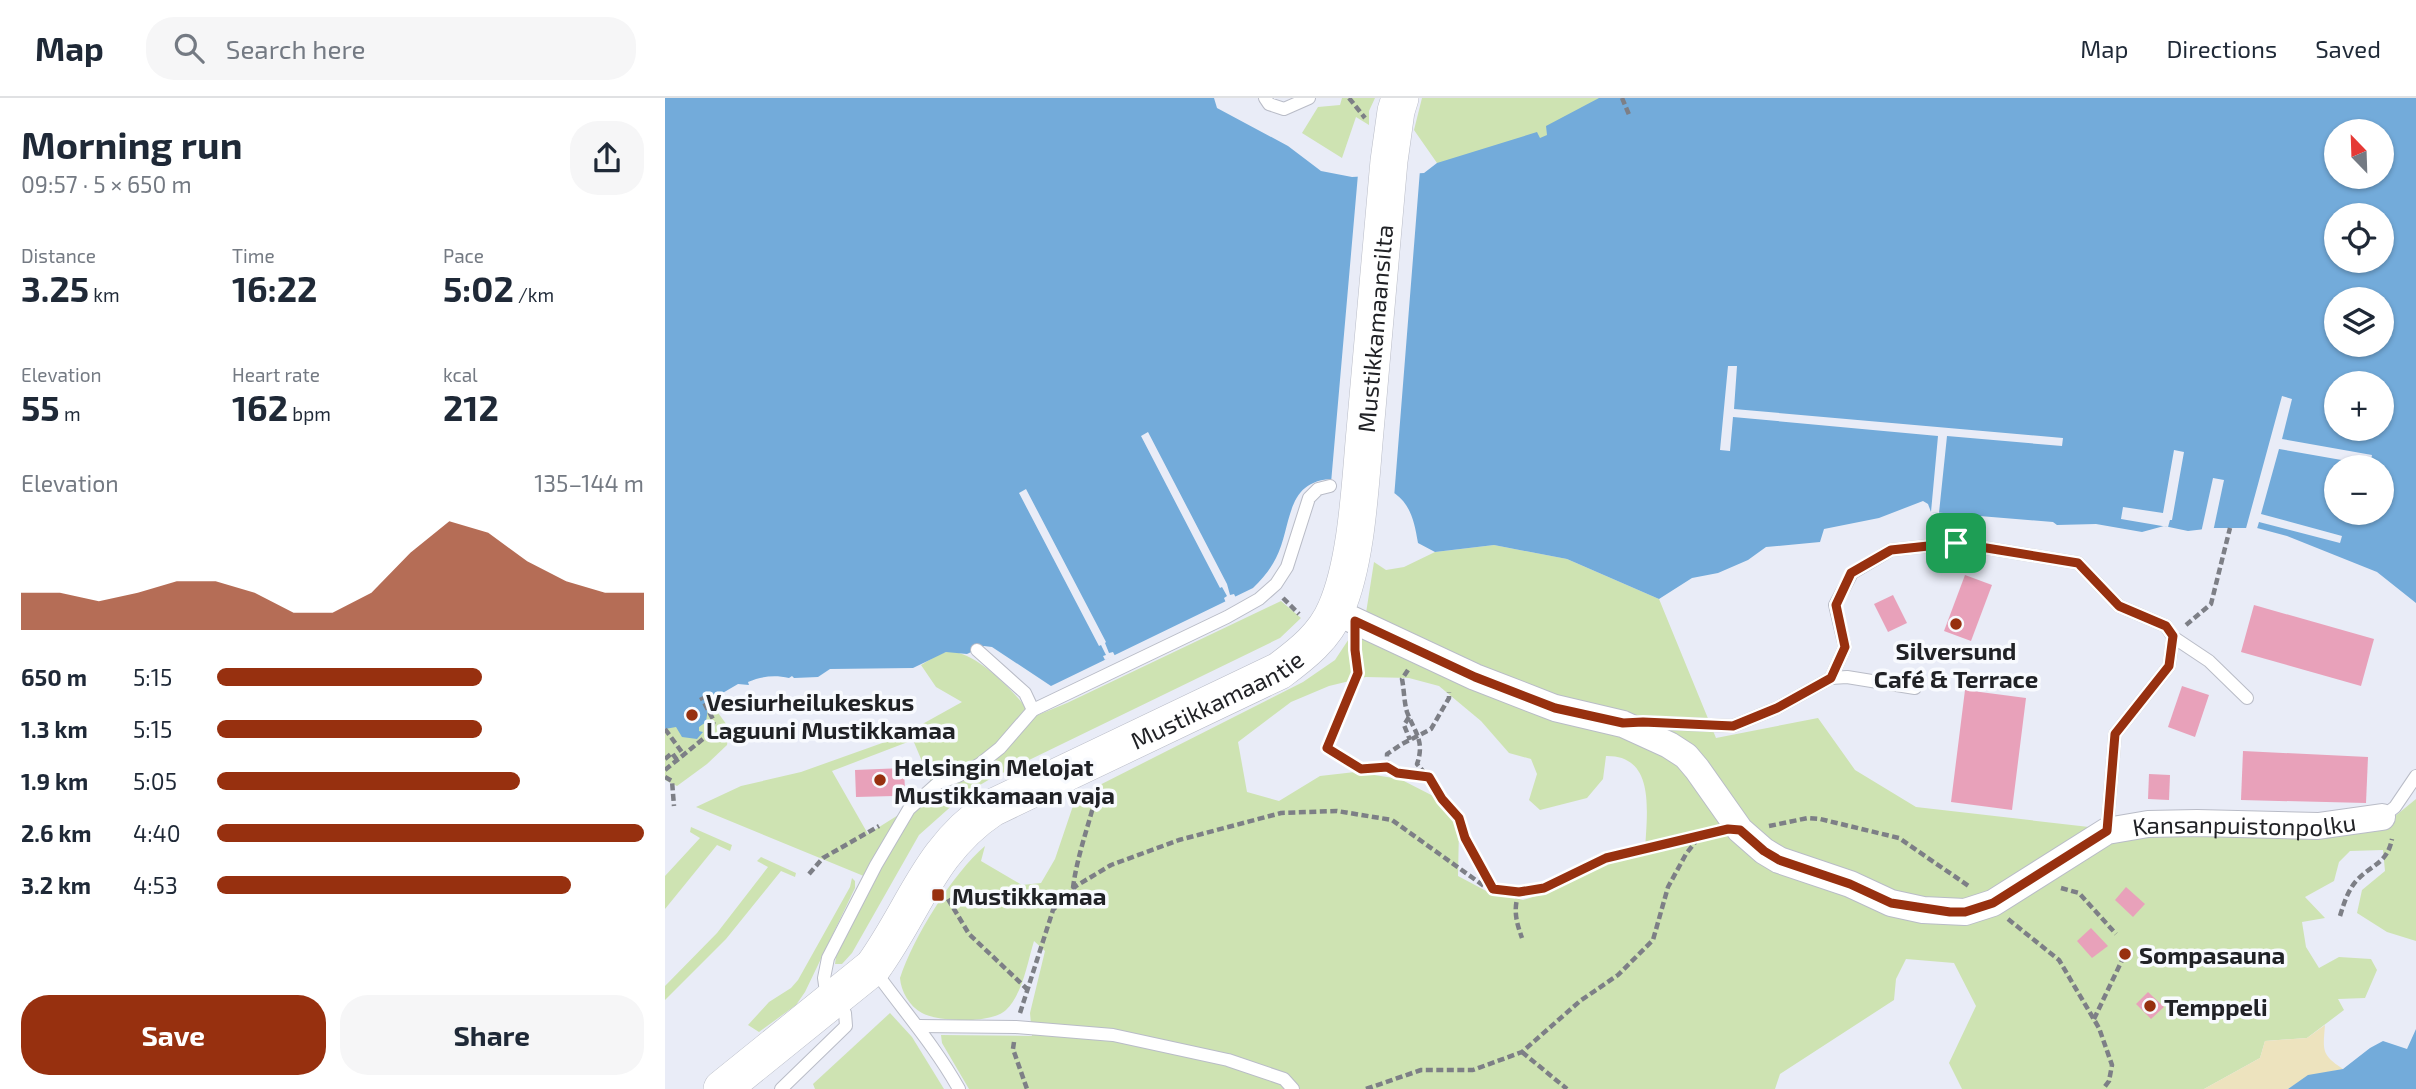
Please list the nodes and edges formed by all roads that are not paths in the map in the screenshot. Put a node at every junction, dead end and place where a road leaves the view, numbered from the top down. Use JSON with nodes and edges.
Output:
{"nodes":[{"id":1,"x":1265,"y":98,"type":"edge"},
{"id":2,"x":1309,"y":98,"type":"edge"},
{"id":3,"x":1400,"y":98,"type":"edge"},
{"id":4,"x":1345,"y":492,"type":"junction"},
{"id":5,"x":1331,"y":617,"type":"junction"},
{"id":6,"x":2173,"y":636,"type":"junction"},
{"id":7,"x":977,"y":650,"type":"dead end"},
{"id":8,"x":1831,"y":678,"type":"junction"},
{"id":9,"x":1915,"y":688,"type":"dead end"},
{"id":10,"x":2247,"y":698,"type":"dead end"},
{"id":11,"x":1033,"y":710,"type":"junction"},
{"id":12,"x":1623,"y":723,"type":"junction"},
{"id":13,"x":2416,"y":776,"type":"edge"},
{"id":14,"x":2389,"y":812,"type":"joint"},
{"id":15,"x":2107,"y":831,"type":"junction"},
{"id":16,"x":873,"y":967,"type":"junction"},
{"id":17,"x":834,"y":997,"type":"junction"},
{"id":18,"x":918,"y":1026,"type":"junction"},
{"id":19,"x":727,"y":1088,"type":"edge"},
{"id":20,"x":781,"y":1089,"type":"edge"},
{"id":21,"x":959,"y":1089,"type":"edge"},
{"id":22,"x":1293,"y":1089,"type":"edge"}],
"edges":[{"from":1,"to":2,"type":"lane"},
{"from":3,"to":4,"type":"street","name":"Mustikkamaansilta"},
{"from":4,"to":5,"type":"street","name":"Mustikkamaantie"},
{"from":4,"to":11,"type":"lane"},
{"from":5,"to":12,"type":"street","name":"Kansanpuistonpolku"},
{"from":5,"to":16,"type":"street","name":"Mustikkamaantie"},
{"from":6,"to":8,"type":"lane"},
{"from":6,"to":10,"type":"lane"},
{"from":6,"to":15,"type":"lane"},
{"from":7,"to":11,"type":"lane"},
{"from":8,"to":9,"type":"lane"},
{"from":8,"to":12,"type":"lane"},
{"from":11,"to":17,"type":"lane"},
{"from":12,"to":15,"type":"street","name":"Kansanpuistonpolku"},
{"from":13,"to":14,"type":"lane"},
{"from":14,"to":15,"type":"street","name":"Kansanpuistonpolku"},
{"from":16,"to":17,"type":"street","name":"Mustikkamaantie"},
{"from":16,"to":18,"type":"lane"},
{"from":17,"to":19,"type":"street","name":"Mustikkamaantie"},
{"from":17,"to":20,"type":"lane"},
{"from":18,"to":21,"type":"lane"},
{"from":18,"to":22,"type":"lane"}]}
